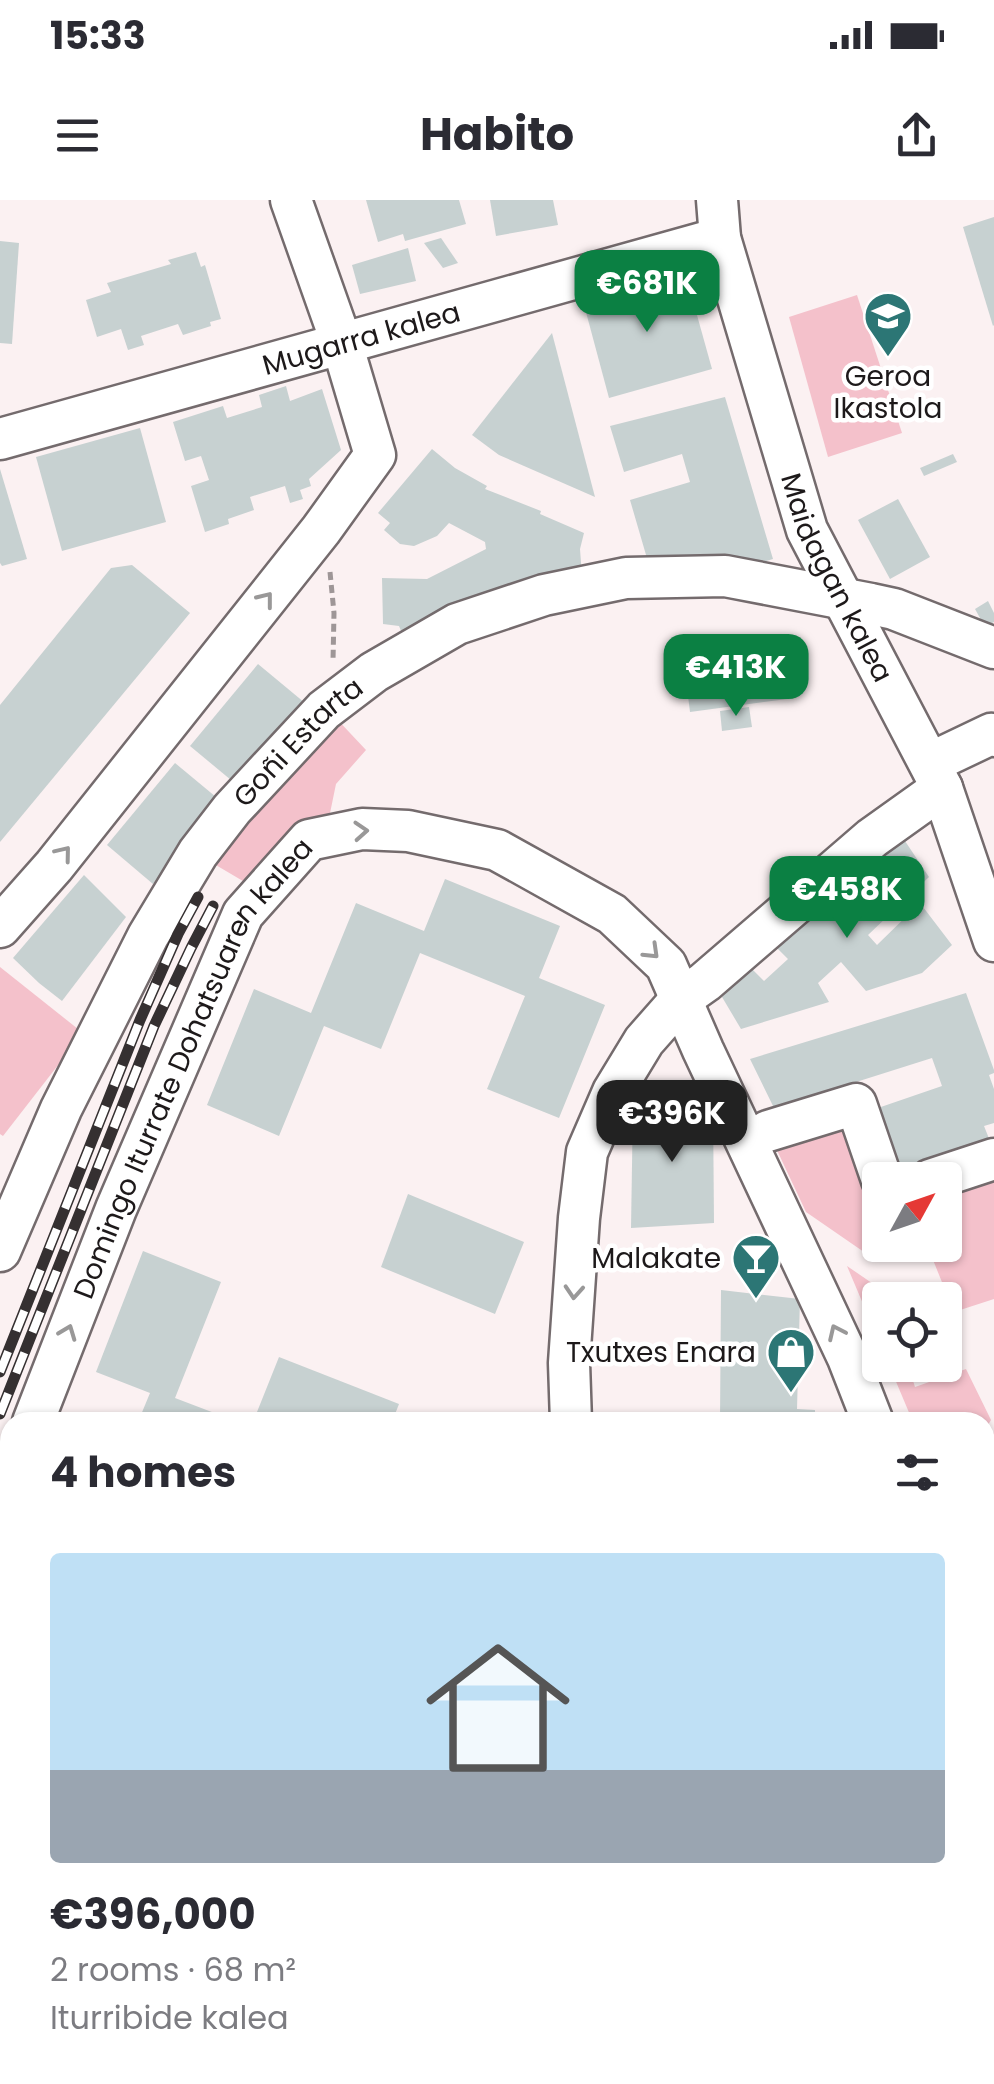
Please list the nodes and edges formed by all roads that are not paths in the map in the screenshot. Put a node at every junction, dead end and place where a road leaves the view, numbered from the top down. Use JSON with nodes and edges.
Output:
{"nodes":[{"id":1,"x":291,"y":200,"type":"edge"},
{"id":2,"x":718,"y":219,"type":"edge"},
{"id":3,"x":342,"y":344,"type":"junction"},
{"id":4,"x":0,"y":439,"type":"edge"},
{"id":5,"x":844,"y":600,"type":"junction"},
{"id":6,"x":994,"y":648,"type":"edge"},
{"id":7,"x":994,"y":736,"type":"edge"},
{"id":8,"x":944,"y":772,"type":"junction"},
{"id":9,"x":0,"y":927,"type":"edge"},
{"id":10,"x":994,"y":941,"type":"edge"},
{"id":11,"x":681,"y":999,"type":"junction"},
{"id":12,"x":768,"y":1131,"type":"dead end"},
{"id":13,"x":994,"y":1159,"type":"edge"},
{"id":14,"x":876,"y":1162,"type":"edge"},
{"id":15,"x":962,"y":1170,"type":"edge"},
{"id":16,"x":0,"y":1251,"type":"edge"},
{"id":17,"x":37,"y":1412,"type":"edge"},
{"id":18,"x":570,"y":1412,"type":"edge"},
{"id":19,"x":869,"y":1412,"type":"edge"}],
"edges":[{"from":1,"to":3,"type":"street"},
{"from":2,"to":3,"type":"street","name":"Mugarra kalea"},
{"from":2,"to":5,"type":"street","name":"Maidagan kalea"},
{"from":3,"to":4,"type":"street","name":"Mugarra kalea"},
{"from":9,"to":3,"type":"street","one_way":true},
{"from":5,"to":6,"type":"street","name":"Goñi Estarta"},
{"from":5,"to":8,"type":"street","name":"Maidagan kalea"},
{"from":5,"to":16,"type":"street","name":"Goñi Estarta"},
{"from":7,"to":8,"type":"street"},
{"from":8,"to":10,"type":"street","name":"Maidagan kalea"},
{"from":8,"to":11,"type":"street"},
{"from":17,"to":11,"type":"street","name":"Domingo Iturrate Dohatsuaren kalea","one_way":true},
{"from":11,"to":18,"type":"street","one_way":true},
{"from":19,"to":11,"type":"street","name":"Domingo Iturrate Dohatsuaren kalea","one_way":true},
{"from":12,"to":14,"type":"street"},
{"from":13,"to":15,"type":"street"}]}
